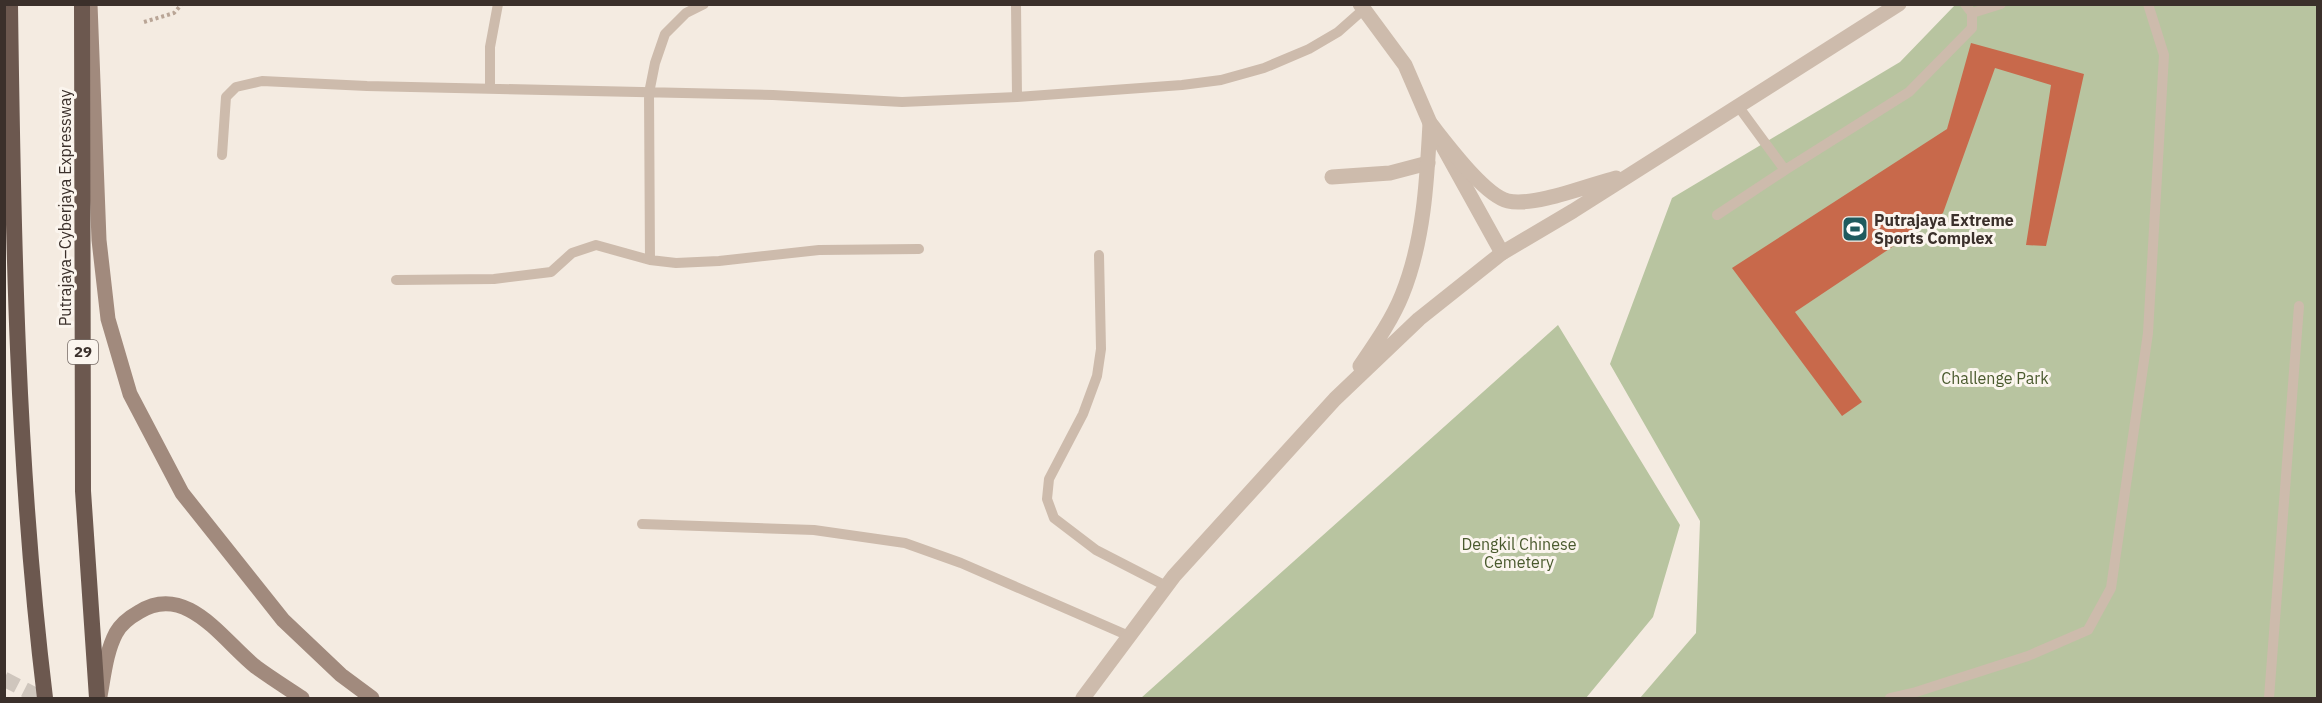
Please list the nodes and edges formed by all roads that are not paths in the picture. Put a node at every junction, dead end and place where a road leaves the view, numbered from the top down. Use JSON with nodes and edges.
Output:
{"nodes":[{"id":1,"x":10,"y":4,"type":"edge"},
{"id":2,"x":82,"y":4,"type":"edge"},
{"id":3,"x":90,"y":4,"type":"edge"},
{"id":4,"x":498,"y":4,"type":"edge"},
{"id":5,"x":704,"y":4,"type":"edge"},
{"id":6,"x":1016,"y":4,"type":"edge"},
{"id":7,"x":1899,"y":4,"type":"edge"},
{"id":8,"x":2001,"y":4,"type":"edge"},
{"id":9,"x":2148,"y":4,"type":"edge"},
{"id":10,"x":1362,"y":7,"type":"edge"},
{"id":11,"x":1968,"y":9,"type":"edge"},
{"id":12,"x":490,"y":87,"type":"junction"},
{"id":13,"x":649,"y":93,"type":"junction"},
{"id":14,"x":1017,"y":97,"type":"junction"},
{"id":15,"x":1738,"y":106,"type":"junction"},
{"id":16,"x":1430,"y":123,"type":"junction"},
{"id":17,"x":222,"y":155,"type":"dead end"},
{"id":18,"x":1428,"y":163,"type":"junction"},
{"id":19,"x":1785,"y":170,"type":"junction"},
{"id":20,"x":1633,"y":172,"type":"junction"},
{"id":21,"x":1332,"y":177,"type":"dead end"},
{"id":22,"x":1717,"y":215,"type":"dead end"},
{"id":23,"x":919,"y":249,"type":"dead end"},
{"id":24,"x":1502,"y":253,"type":"junction"},
{"id":25,"x":1099,"y":255,"type":"dead end"},
{"id":26,"x":650,"y":260,"type":"junction"},
{"id":27,"x":396,"y":280,"type":"dead end"},
{"id":28,"x":2299,"y":306,"type":"dead end"},
{"id":29,"x":1335,"y":399,"type":"junction"},
{"id":30,"x":642,"y":524,"type":"dead end"},
{"id":31,"x":1166,"y":586,"type":"junction"},
{"id":32,"x":1129,"y":636,"type":"junction"},
{"id":33,"x":45,"y":699,"type":"edge"},
{"id":34,"x":98,"y":699,"type":"edge"},
{"id":35,"x":302,"y":699,"type":"edge"},
{"id":36,"x":372,"y":699,"type":"edge"},
{"id":37,"x":1083,"y":699,"type":"edge"},
{"id":38,"x":1890,"y":699,"type":"edge"},
{"id":39,"x":2269,"y":699,"type":"edge"}],
"edges":[{"from":1,"to":33,"type":"highway"},
{"from":2,"to":34,"type":"highway","name":"Putrajaya–Cyberjaya Expressway","number":"29"},
{"from":3,"to":36,"type":"main road"},
{"from":4,"to":12,"type":"lane"},
{"from":5,"to":13,"type":"lane"},
{"from":6,"to":14,"type":"lane"},
{"from":7,"to":15,"type":"street"},
{"from":8,"to":11,"type":"lane"},
{"from":9,"to":38,"type":"lane"},
{"from":10,"to":14,"type":"lane"},
{"from":10,"to":16,"type":"street"},
{"from":11,"to":19,"type":"lane"},
{"from":12,"to":13,"type":"lane"},
{"from":12,"to":17,"type":"lane"},
{"from":13,"to":14,"type":"lane"},
{"from":13,"to":26,"type":"lane"},
{"from":15,"to":19,"type":"lane"},
{"from":15,"to":20,"type":"street"},
{"from":16,"to":18,"type":"street"},
{"from":16,"to":20,"type":"street"},
{"from":16,"to":24,"type":"street"},
{"from":18,"to":21,"type":"street"},
{"from":18,"to":29,"type":"street"},
{"from":19,"to":22,"type":"lane"},
{"from":20,"to":24,"type":"street"},
{"from":23,"to":26,"type":"lane"},
{"from":24,"to":29,"type":"street"},
{"from":25,"to":31,"type":"lane"},
{"from":26,"to":27,"type":"lane"},
{"from":28,"to":39,"type":"lane"},
{"from":29,"to":31,"type":"street"},
{"from":30,"to":32,"type":"lane"},
{"from":31,"to":32,"type":"street"},
{"from":32,"to":37,"type":"street"},
{"from":34,"to":35,"type":"main road"}]}
